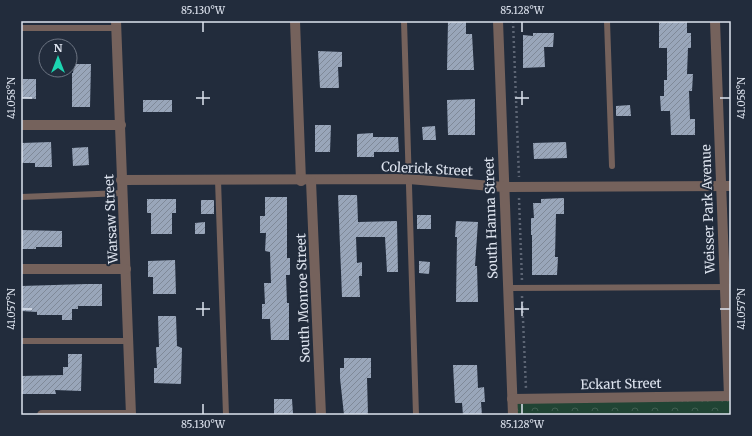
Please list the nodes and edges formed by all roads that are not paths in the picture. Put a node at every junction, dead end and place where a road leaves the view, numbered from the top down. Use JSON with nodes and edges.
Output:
{"nodes":[{"id":1,"x":295,"y":21,"type":"edge"},
{"id":2,"x":404,"y":21,"type":"edge"},
{"id":3,"x":498,"y":21,"type":"edge"},
{"id":4,"x":607,"y":21,"type":"edge"},
{"id":5,"x":715,"y":21,"type":"edge"},
{"id":6,"x":116,"y":24,"type":"edge"},
{"id":7,"x":21,"y":28,"type":"edge"},
{"id":8,"x":21,"y":125,"type":"edge"},
{"id":9,"x":121,"y":125,"type":"junction"},
{"id":10,"x":612,"y":166,"type":"dead end"},
{"id":11,"x":409,"y":179,"type":"junction"},
{"id":12,"x":121,"y":180,"type":"junction"},
{"id":13,"x":218,"y":180,"type":"junction"},
{"id":14,"x":306,"y":181,"type":"junction"},
{"id":15,"x":726,"y":186,"type":"edge"},
{"id":16,"x":503,"y":187,"type":"junction"},
{"id":17,"x":123,"y":193,"type":"junction"},
{"id":18,"x":21,"y":197,"type":"edge"},
{"id":19,"x":126,"y":269,"type":"junction"},
{"id":20,"x":21,"y":270,"type":"edge"},
{"id":21,"x":727,"y":287,"type":"edge"},
{"id":22,"x":507,"y":288,"type":"junction"},
{"id":23,"x":21,"y":341,"type":"edge"},
{"id":24,"x":129,"y":341,"type":"junction"},
{"id":25,"x":730,"y":396,"type":"edge"},
{"id":26,"x":512,"y":399,"type":"junction"},
{"id":27,"x":42,"y":415,"type":"edge"},
{"id":28,"x":131,"y":415,"type":"edge"},
{"id":29,"x":226,"y":415,"type":"edge"},
{"id":30,"x":321,"y":415,"type":"edge"},
{"id":31,"x":416,"y":415,"type":"edge"},
{"id":32,"x":513,"y":415,"type":"edge"}],
"edges":[{"from":1,"to":14,"type":"street","name":"South Monroe Street"},
{"from":2,"to":11,"type":"lane"},
{"from":3,"to":16,"type":"street","name":"South Hanna Street"},
{"from":4,"to":10,"type":"lane"},
{"from":5,"to":15,"type":"street","name":"Weisser Park Avenue"},
{"from":6,"to":7,"type":"lane"},
{"from":6,"to":9,"type":"street","name":"Warsaw Street"},
{"from":8,"to":9,"type":"street"},
{"from":9,"to":12,"type":"street","name":"Warsaw Street"},
{"from":11,"to":14,"type":"street","name":"Colerick Street"},
{"from":11,"to":16,"type":"street","name":"Colerick Street"},
{"from":11,"to":31,"type":"lane"},
{"from":12,"to":13,"type":"street","name":"Colerick Street"},
{"from":12,"to":17,"type":"street","name":"Warsaw Street"},
{"from":13,"to":14,"type":"street","name":"Colerick Street"},
{"from":13,"to":29,"type":"lane"},
{"from":14,"to":30,"type":"street","name":"South Monroe Street"},
{"from":15,"to":16,"type":"street","name":"Colerick Street"},
{"from":15,"to":21,"type":"street","name":"Weisser Park Avenue"},
{"from":16,"to":22,"type":"street","name":"South Hanna Street"},
{"from":17,"to":18,"type":"lane"},
{"from":17,"to":19,"type":"street","name":"Warsaw Street"},
{"from":19,"to":20,"type":"street"},
{"from":19,"to":24,"type":"street","name":"Warsaw Street"},
{"from":21,"to":22,"type":"lane"},
{"from":21,"to":25,"type":"street","name":"Weisser Park Avenue"},
{"from":22,"to":26,"type":"street","name":"South Hanna Street"},
{"from":23,"to":24,"type":"lane"},
{"from":24,"to":28,"type":"street","name":"Warsaw Street"},
{"from":25,"to":26,"type":"street","name":"Eckart Street"},
{"from":26,"to":32,"type":"street","name":"South Hanna Street"},
{"from":27,"to":28,"type":"street"}]}
